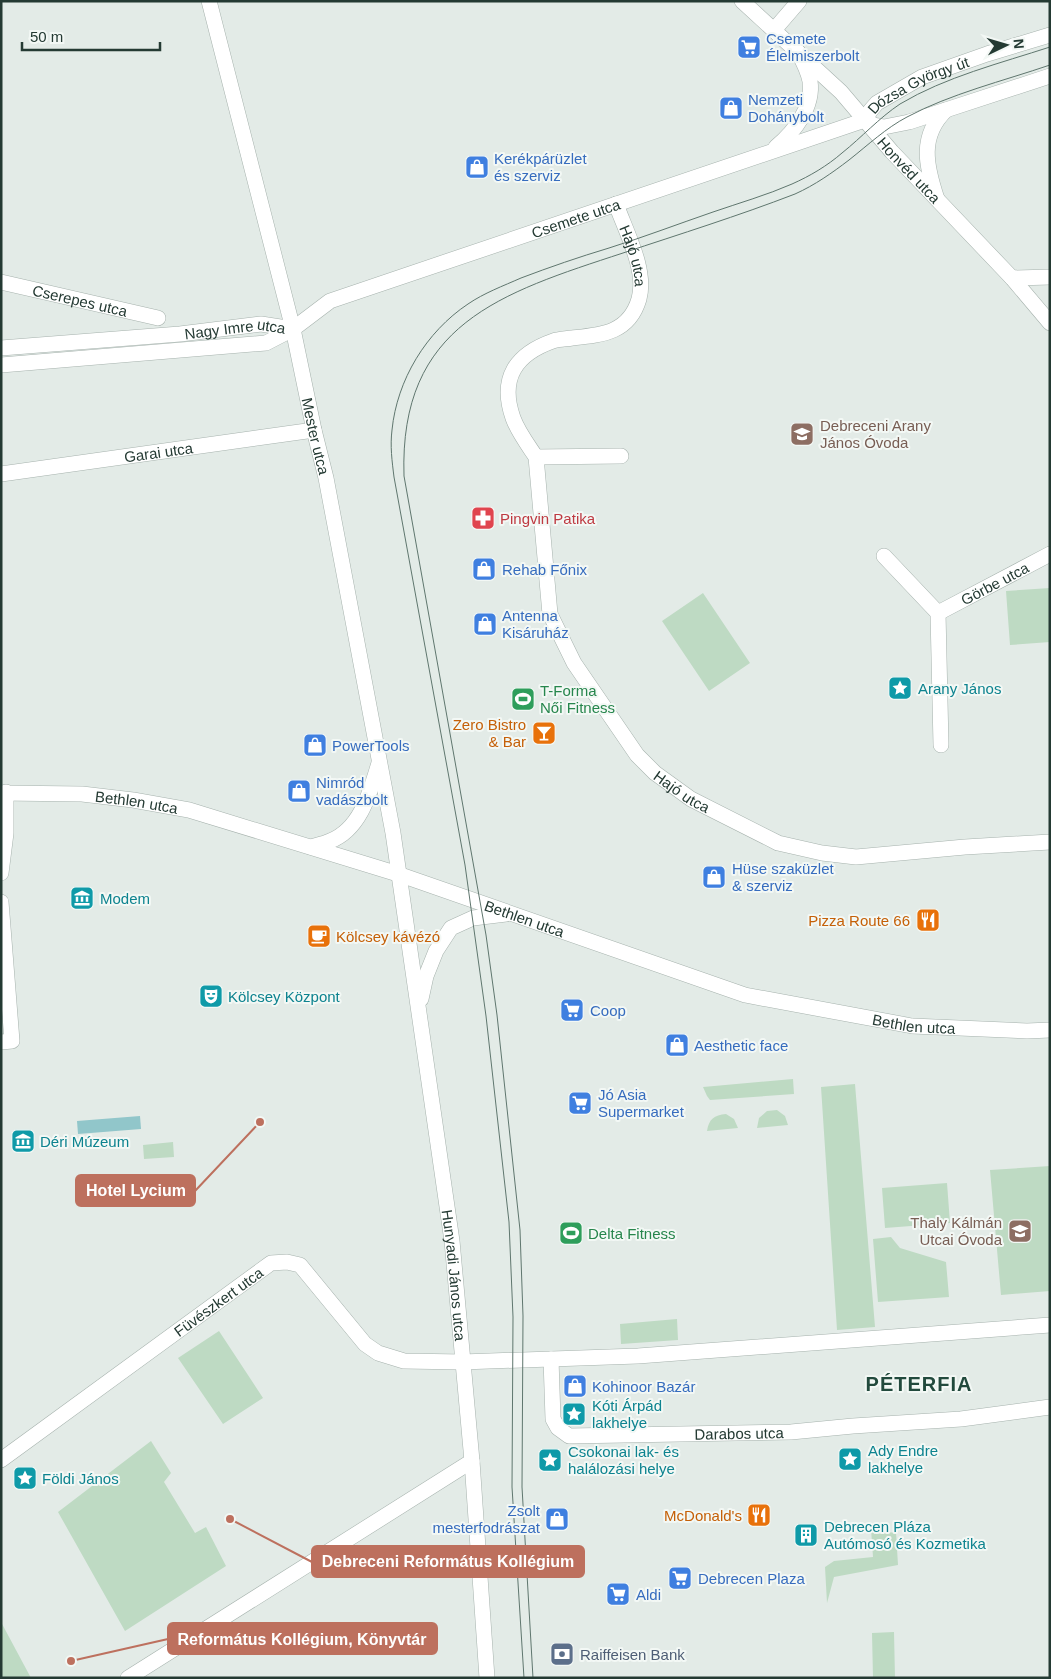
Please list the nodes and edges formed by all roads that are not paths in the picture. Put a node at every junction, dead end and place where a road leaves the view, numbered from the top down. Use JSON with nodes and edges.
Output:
{"nodes":[{"id":1,"x":209,"y":1,"type":"edge"},
{"id":2,"x":742,"y":1,"type":"edge"},
{"id":3,"x":799,"y":1,"type":"edge"},
{"id":4,"x":774,"y":30,"type":"junction"},
{"id":5,"x":1050,"y":35,"type":"edge"},
{"id":6,"x":798,"y":52,"type":"junction"},
{"id":7,"x":1050,"y":76,"type":"edge"},
{"id":8,"x":947,"y":110,"type":"junction"},
{"id":9,"x":865,"y":120,"type":"junction"},
{"id":10,"x":769,"y":153,"type":"junction"},
{"id":11,"x":937,"y":199,"type":"junction"},
{"id":12,"x":616,"y":204,"type":"junction"},
{"id":13,"x":1050,"y":277,"type":"edge"},
{"id":14,"x":1012,"y":278,"type":"junction"},
{"id":15,"x":1,"y":282,"type":"edge"},
{"id":16,"x":158,"y":318,"type":"dead end"},
{"id":17,"x":1050,"y":323,"type":"edge"},
{"id":18,"x":293,"y":329,"type":"junction"},
{"id":19,"x":1,"y":348,"type":"edge"},
{"id":20,"x":1,"y":365,"type":"edge"},
{"id":21,"x":314,"y":430,"type":"junction"},
{"id":22,"x":621,"y":456,"type":"dead end"},
{"id":23,"x":536,"y":457,"type":"junction"},
{"id":24,"x":1,"y":474,"type":"edge"},
{"id":25,"x":1050,"y":554,"type":"edge"},
{"id":26,"x":884,"y":556,"type":"dead end"},
{"id":27,"x":938,"y":613,"type":"junction"},
{"id":28,"x":941,"y":745,"type":"dead end"},
{"id":29,"x":379,"y":762,"type":"junction"},
{"id":30,"x":4,"y":793,"type":"edge"},
{"id":31,"x":1050,"y":842,"type":"edge"},
{"id":32,"x":311,"y":847,"type":"junction"},
{"id":33,"x":1,"y":872,"type":"edge"},
{"id":34,"x":398,"y":874,"type":"junction"},
{"id":35,"x":1,"y":902,"type":"edge"},
{"id":36,"x":512,"y":914,"type":"junction"},
{"id":37,"x":419,"y":1007,"type":"junction"},
{"id":38,"x":1050,"y":1030,"type":"edge"},
{"id":39,"x":7,"y":1042,"type":"edge"},
{"id":40,"x":1050,"y":1325,"type":"edge"},
{"id":41,"x":550,"y":1359,"type":"junction"},
{"id":42,"x":462,"y":1362,"type":"junction"},
{"id":43,"x":1050,"y":1407,"type":"edge"},
{"id":44,"x":1,"y":1460,"type":"edge"},
{"id":45,"x":472,"y":1461,"type":"junction"},
{"id":46,"x":128,"y":1678,"type":"edge"},
{"id":47,"x":487,"y":1678,"type":"edge"}],
"edges":[{"from":1,"to":18,"type":"street","name":"Mester utca"},
{"from":2,"to":4,"type":"street","name":"Honvéd utca"},
{"from":3,"to":4,"type":"street"},
{"from":4,"to":6,"type":"street","name":"Honvéd utca"},
{"from":5,"to":9,"type":"street","name":"Dózsa György út"},
{"from":6,"to":9,"type":"street","name":"Honvéd utca"},
{"from":6,"to":10,"type":"street"},
{"from":7,"to":8,"type":"street","name":"Dózsa György út"},
{"from":8,"to":9,"type":"street","name":"Dózsa György út"},
{"from":8,"to":11,"type":"street"},
{"from":9,"to":10,"type":"street","name":"Csemete utca"},
{"from":9,"to":11,"type":"street","name":"Honvéd utca"},
{"from":10,"to":12,"type":"street","name":"Csemete utca"},
{"from":11,"to":14,"type":"street","name":"Honvéd utca"},
{"from":12,"to":18,"type":"street","name":"Csemete utca"},
{"from":12,"to":23,"type":"street","name":"Hajó utca"},
{"from":13,"to":14,"type":"street"},
{"from":14,"to":17,"type":"street","name":"Honvéd utca"},
{"from":15,"to":16,"type":"street","name":"Cserepes utca"},
{"from":18,"to":19,"type":"street","name":"Nagy Imre utca"},
{"from":18,"to":20,"type":"street","name":"Nagy Imre utca"},
{"from":18,"to":21,"type":"street","name":"Mester utca"},
{"from":21,"to":24,"type":"street","name":"Garai utca"},
{"from":21,"to":29,"type":"street","name":"Mester utca"},
{"from":22,"to":23,"type":"street"},
{"from":23,"to":31,"type":"street","name":"Hajó utca"},
{"from":25,"to":27,"type":"street","name":"Görbe utca"},
{"from":26,"to":27,"type":"street"},
{"from":27,"to":28,"type":"street"},
{"from":29,"to":32,"type":"street"},
{"from":29,"to":34,"type":"street","name":"Mester utca"},
{"from":30,"to":32,"type":"street","name":"Bethlen utca"},
{"from":30,"to":33,"type":"street"},
{"from":32,"to":34,"type":"street","name":"Bethlen utca"},
{"from":34,"to":36,"type":"street","name":"Bethlen utca"},
{"from":34,"to":37,"type":"street","name":"Hunyadi János utca"},
{"from":35,"to":39,"type":"street"},
{"from":36,"to":37,"type":"street"},
{"from":36,"to":38,"type":"street","name":"Bethlen utca"},
{"from":37,"to":42,"type":"street","name":"Hunyadi János utca"},
{"from":40,"to":41,"type":"street"},
{"from":41,"to":42,"type":"street"},
{"from":41,"to":43,"type":"street","name":"Darabos utca"},
{"from":42,"to":44,"type":"street","name":"Füvészkert utca"},
{"from":42,"to":45,"type":"street","name":"Hunyadi János utca"},
{"from":45,"to":46,"type":"street"},
{"from":45,"to":47,"type":"street","name":"Hunyadi János utca"}]}
